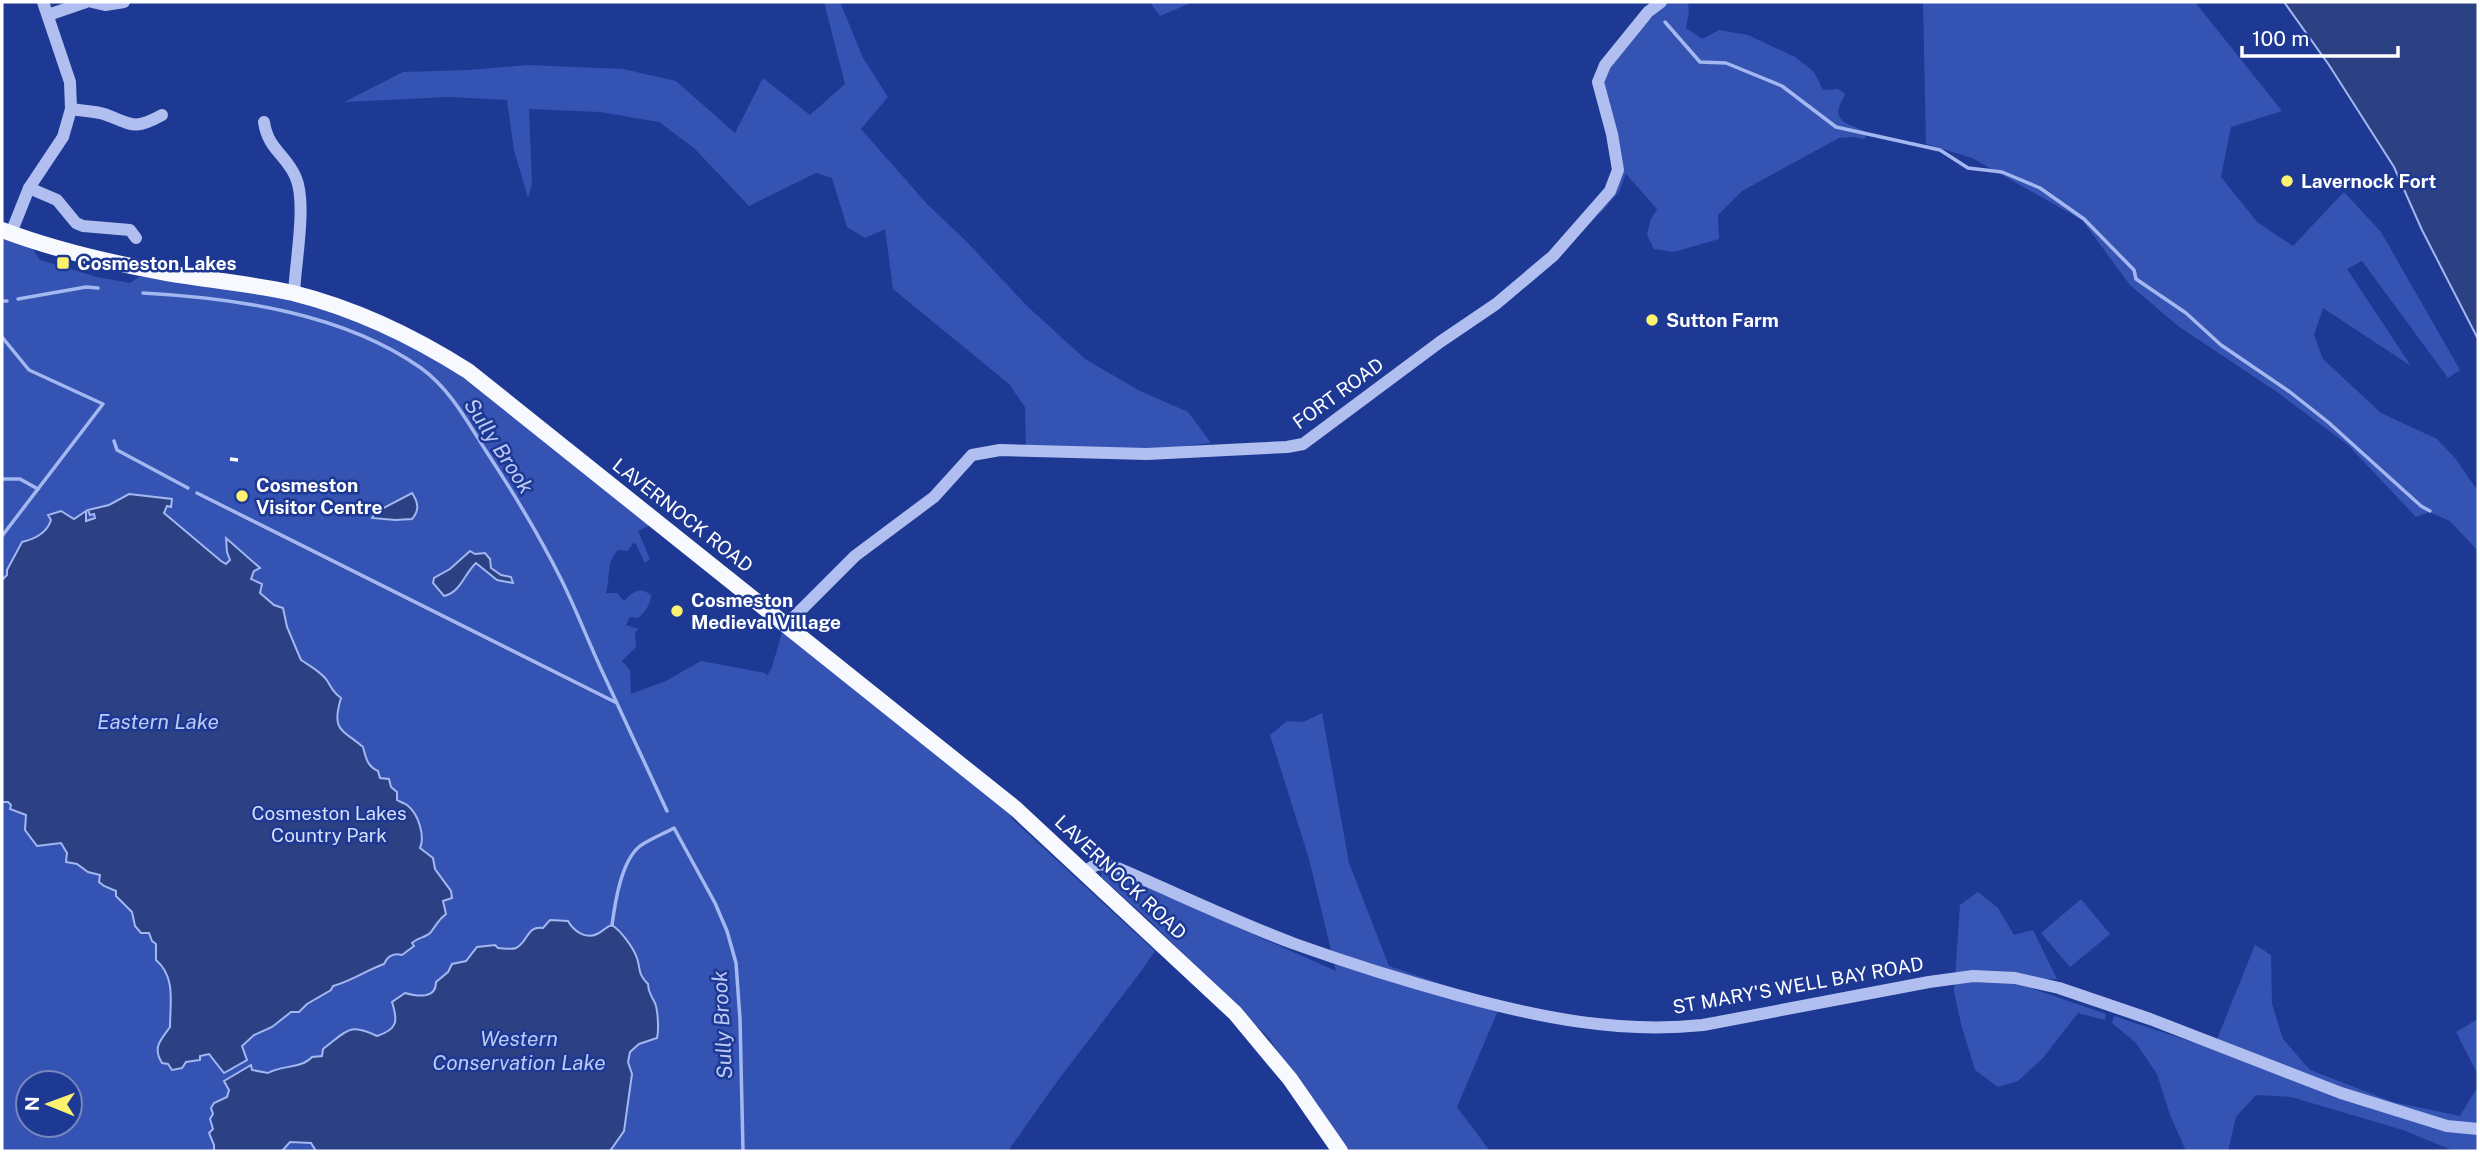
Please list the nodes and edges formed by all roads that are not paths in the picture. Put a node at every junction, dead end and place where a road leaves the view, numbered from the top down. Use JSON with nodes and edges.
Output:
{"nodes":[{"id":1,"x":43,"y":2,"type":"edge"},
{"id":2,"x":86,"y":2,"type":"edge"},
{"id":3,"x":92,"y":2,"type":"edge"},
{"id":4,"x":124,"y":2,"type":"edge"},
{"id":5,"x":1661,"y":2,"type":"edge"},
{"id":6,"x":48,"y":15,"type":"junction"},
{"id":7,"x":71,"y":109,"type":"junction"},
{"id":8,"x":162,"y":115,"type":"dead end"},
{"id":9,"x":264,"y":122,"type":"dead end"},
{"id":10,"x":29,"y":188,"type":"junction"},
{"id":11,"x":6,"y":232,"type":"edge"},
{"id":12,"x":136,"y":238,"type":"dead end"},
{"id":13,"x":294,"y":294,"type":"junction"},
{"id":14,"x":787,"y":624,"type":"junction"},
{"id":15,"x":1086,"y":872,"type":"junction"},
{"id":16,"x":2478,"y":1129,"type":"edge"},
{"id":17,"x":1340,"y":1151,"type":"edge"}],
"edges":[{"from":1,"to":6,"type":"street"},
{"from":2,"to":6,"type":"street"},
{"from":3,"to":4,"type":"street"},
{"from":5,"to":14,"type":"street","name":"FORT ROAD"},
{"from":6,"to":7,"type":"street"},
{"from":7,"to":8,"type":"street"},
{"from":7,"to":10,"type":"street"},
{"from":9,"to":13,"type":"street"},
{"from":10,"to":11,"type":"street"},
{"from":10,"to":12,"type":"street"},
{"from":11,"to":13,"type":"main road","name":"LAVERNOCK ROAD"},
{"from":13,"to":14,"type":"main road","name":"LAVERNOCK ROAD"},
{"from":14,"to":15,"type":"main road","name":"LAVERNOCK ROAD"},
{"from":15,"to":16,"type":"street","name":"ST MARY'S WELL BAY ROAD"},
{"from":15,"to":17,"type":"main road","name":"LAVERNOCK ROAD"}]}
